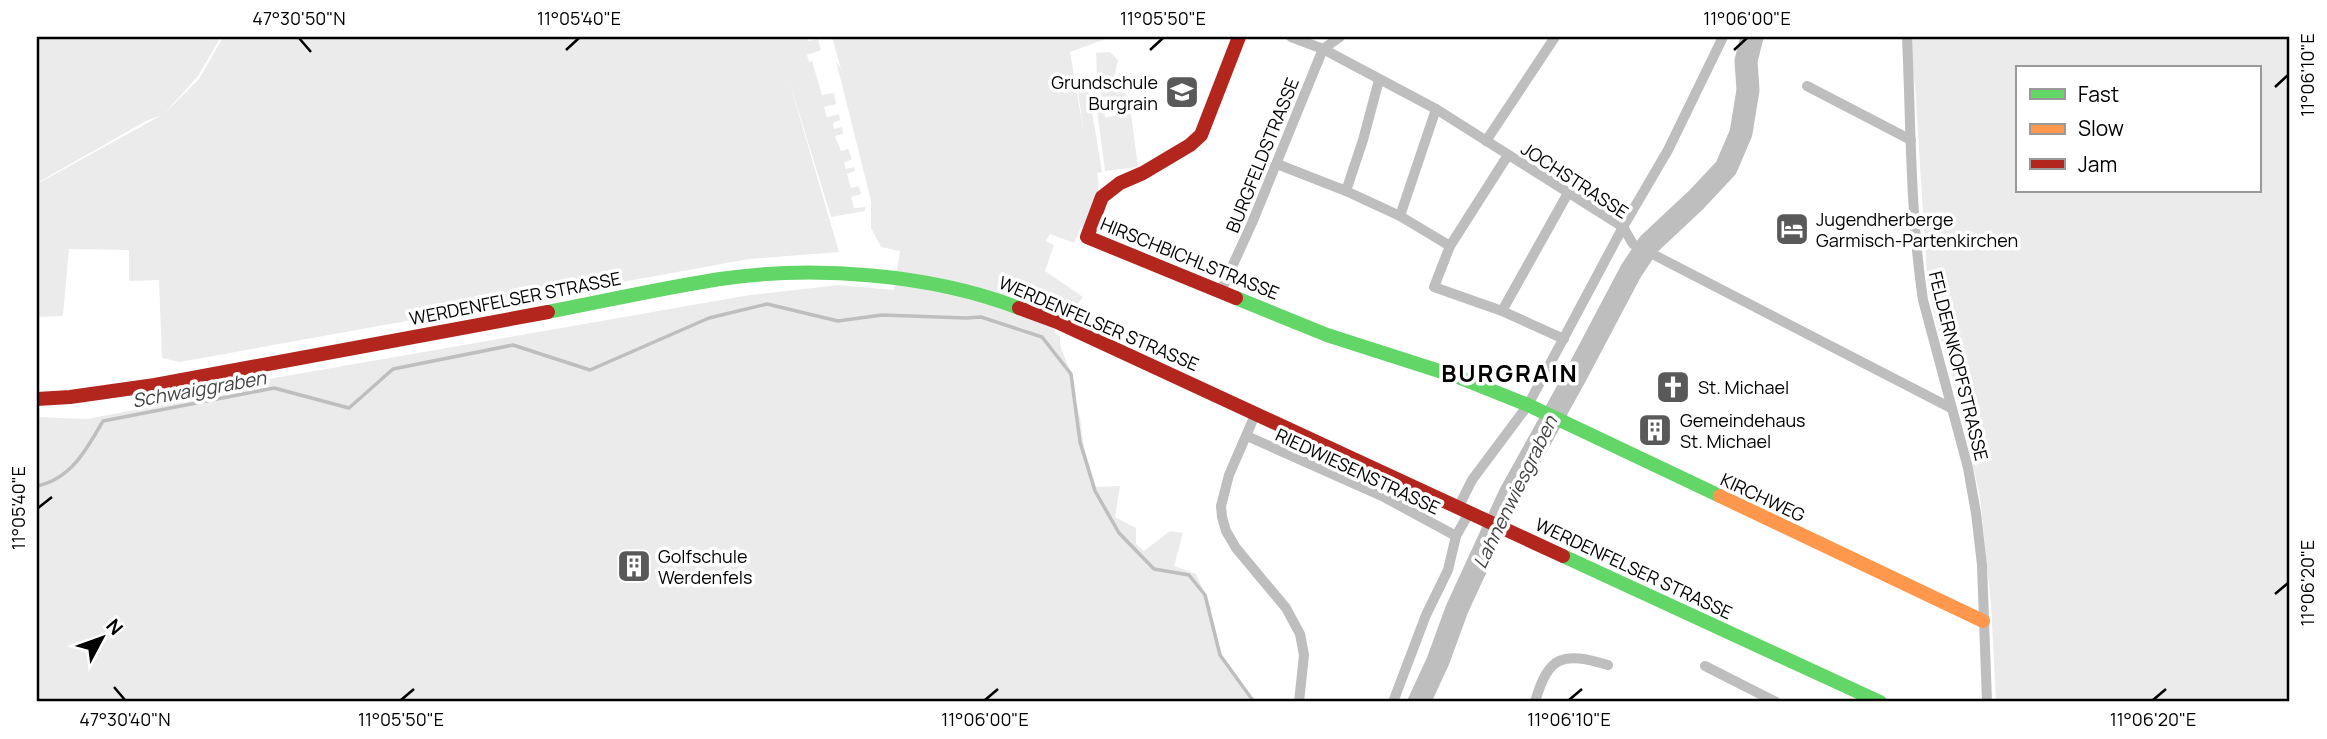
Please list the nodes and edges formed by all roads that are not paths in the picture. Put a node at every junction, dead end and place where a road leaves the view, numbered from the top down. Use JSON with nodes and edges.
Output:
{"nodes":[{"id":1,"x":1239,"y":37,"type":"edge"},
{"id":2,"x":1292,"y":37,"type":"edge"},
{"id":3,"x":1339,"y":37,"type":"edge"},
{"id":4,"x":1555,"y":37,"type":"edge"},
{"id":5,"x":1723,"y":37,"type":"edge"},
{"id":6,"x":1907,"y":37,"type":"edge"},
{"id":7,"x":1323,"y":49,"type":"junction"},
{"id":8,"x":1378,"y":80,"type":"junction"},
{"id":9,"x":1807,"y":86,"type":"dead end"},
{"id":10,"x":1436,"y":109,"type":"junction"},
{"id":11,"x":1911,"y":140,"type":"junction"},
{"id":12,"x":1486,"y":141,"type":"junction"},
{"id":13,"x":1508,"y":155,"type":"junction"},
{"id":14,"x":1277,"y":164,"type":"junction"},
{"id":15,"x":1346,"y":191,"type":"junction"},
{"id":16,"x":1568,"y":193,"type":"junction"},
{"id":17,"x":1400,"y":216,"type":"junction"},
{"id":18,"x":1623,"y":227,"type":"junction"},
{"id":19,"x":1450,"y":246,"type":"junction"},
{"id":20,"x":1221,"y":291,"type":"junction"},
{"id":21,"x":1502,"y":311,"type":"junction"},
{"id":22,"x":1564,"y":339,"type":"junction"},
{"id":23,"x":37,"y":399,"type":"edge"},
{"id":24,"x":1528,"y":405,"type":"junction"},
{"id":25,"x":1951,"y":408,"type":"junction"},
{"id":26,"x":1255,"y":415,"type":"junction"},
{"id":27,"x":1247,"y":436,"type":"junction"},
{"id":28,"x":1464,"y":510,"type":"junction"},
{"id":29,"x":1455,"y":536,"type":"junction"},
{"id":30,"x":1983,"y":621,"type":"junction"},
{"id":31,"x":1608,"y":665,"type":"dead end"},
{"id":32,"x":1705,"y":666,"type":"dead end"},
{"id":33,"x":1299,"y":702,"type":"edge"},
{"id":34,"x":1393,"y":702,"type":"edge"},
{"id":35,"x":1535,"y":702,"type":"edge"},
{"id":36,"x":1776,"y":702,"type":"edge"},
{"id":37,"x":1880,"y":702,"type":"edge"},
{"id":38,"x":1987,"y":702,"type":"edge"}],
"edges":[{"from":1,"to":20,"type":"street","name":"HIRSCHBICHLSTRASSE"},
{"from":2,"to":7,"type":"street","name":"JOCHSTRASSE"},
{"from":3,"to":7,"type":"street"},
{"from":4,"to":12,"type":"street"},
{"from":5,"to":18,"type":"street"},
{"from":6,"to":11,"type":"street","name":"FELDERNKOPFSTRASSE"},
{"from":7,"to":8,"type":"street","name":"JOCHSTRASSE"},
{"from":7,"to":14,"type":"street","name":"BURGFELDSTRASSE"},
{"from":8,"to":10,"type":"street","name":"JOCHSTRASSE"},
{"from":8,"to":15,"type":"street"},
{"from":9,"to":11,"type":"street"},
{"from":10,"to":12,"type":"street","name":"JOCHSTRASSE"},
{"from":10,"to":17,"type":"street"},
{"from":11,"to":25,"type":"street","name":"FELDERNKOPFSTRASSE"},
{"from":12,"to":13,"type":"street","name":"JOCHSTRASSE"},
{"from":13,"to":16,"type":"street","name":"JOCHSTRASSE"},
{"from":13,"to":19,"type":"street"},
{"from":14,"to":15,"type":"street"},
{"from":14,"to":20,"type":"street","name":"BURGFELDSTRASSE"},
{"from":15,"to":17,"type":"street"},
{"from":16,"to":18,"type":"street","name":"JOCHSTRASSE"},
{"from":16,"to":21,"type":"street"},
{"from":17,"to":19,"type":"street"},
{"from":18,"to":22,"type":"street"},
{"from":18,"to":25,"type":"street","name":"JOCHSTRASSE"},
{"from":19,"to":21,"type":"street"},
{"from":20,"to":24,"type":"street","name":"HIRSCHBICHLSTRASSE"},
{"from":21,"to":22,"type":"street"},
{"from":22,"to":24,"type":"street"},
{"from":23,"to":26,"type":"street","name":"WERDENFELSER STRASSE"},
{"from":24,"to":28,"type":"street"},
{"from":24,"to":30,"type":"street","name":"KIRCHWEG"},
{"from":25,"to":30,"type":"street","name":"FELDERNKOPFSTRASSE"},
{"from":26,"to":27,"type":"street"},
{"from":26,"to":28,"type":"street","name":"WERDENFELSER STRASSE"},
{"from":27,"to":29,"type":"street","name":"RIEDWIESENSTRASSE"},
{"from":27,"to":33,"type":"street"},
{"from":28,"to":29,"type":"street"},
{"from":28,"to":37,"type":"street","name":"WERDENFELSER STRASSE"},
{"from":29,"to":34,"type":"street"},
{"from":30,"to":38,"type":"street","name":"FELDERNKOPFSTRASSE"},
{"from":31,"to":35,"type":"street"},
{"from":32,"to":36,"type":"street"}]}
